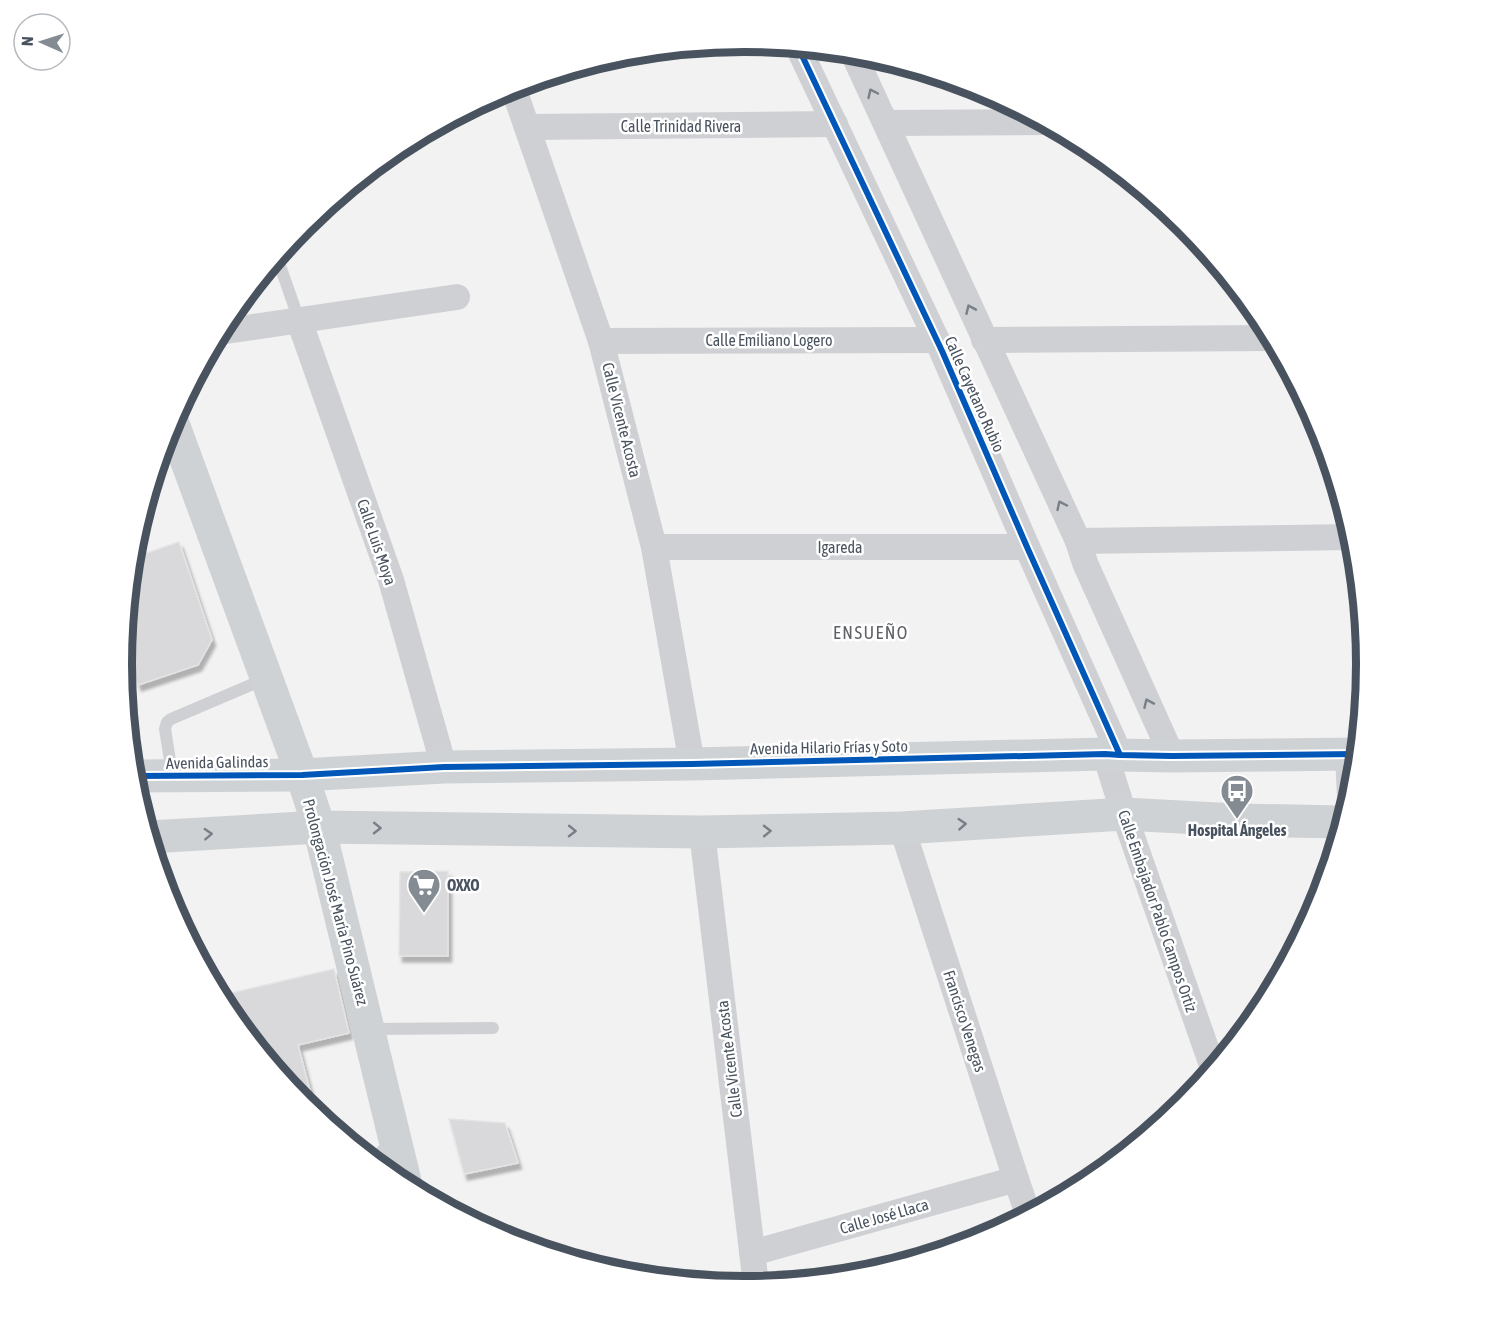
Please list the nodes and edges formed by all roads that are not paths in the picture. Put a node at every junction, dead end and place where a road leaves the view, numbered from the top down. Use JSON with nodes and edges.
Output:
{"nodes":[{"id":1,"x":802,"y":56,"type":"edge"},
{"id":2,"x":858,"y":63,"type":"edge"},
{"id":3,"x":516,"y":97,"type":"edge"},
{"id":4,"x":1026,"y":122,"type":"edge"},
{"id":5,"x":886,"y":123,"type":"junction"},
{"id":6,"x":835,"y":124,"type":"junction"},
{"id":7,"x":527,"y":127,"type":"junction"},
{"id":8,"x":280,"y":266,"type":"edge"},
{"id":9,"x":457,"y":297,"type":"dead end"},
{"id":10,"x":299,"y":320,"type":"junction"},
{"id":11,"x":232,"y":330,"type":"edge"},
{"id":12,"x":1261,"y":338,"type":"edge"},
{"id":13,"x":937,"y":340,"type":"junction"},
{"id":14,"x":984,"y":340,"type":"junction"},
{"id":15,"x":601,"y":341,"type":"junction"},
{"id":16,"x":177,"y":435,"type":"edge"},
{"id":17,"x":1342,"y":537,"type":"edge"},
{"id":18,"x":1078,"y":541,"type":"junction"},
{"id":19,"x":654,"y":547,"type":"junction"},
{"id":20,"x":1027,"y":547,"type":"junction"},
{"id":21,"x":267,"y":678,"type":"junction"},
{"id":22,"x":1348,"y":754,"type":"edge"},
{"id":23,"x":1112,"y":755,"type":"junction"},
{"id":24,"x":1172,"y":756,"type":"junction"},
{"id":25,"x":692,"y":764,"type":"junction"},
{"id":26,"x":444,"y":767,"type":"junction"},
{"id":27,"x":302,"y":775,"type":"junction"},
{"id":28,"x":143,"y":776,"type":"edge"},
{"id":29,"x":172,"y":776,"type":"junction"},
{"id":30,"x":1124,"y":814,"type":"junction"},
{"id":31,"x":1335,"y":822,"type":"edge"},
{"id":32,"x":319,"y":828,"type":"junction"},
{"id":33,"x":902,"y":828,"type":"junction"},
{"id":34,"x":702,"y":832,"type":"junction"},
{"id":35,"x":157,"y":837,"type":"edge"},
{"id":36,"x":493,"y":1028,"type":"dead end"},
{"id":37,"x":369,"y":1029,"type":"junction"},
{"id":38,"x":1210,"y":1060,"type":"edge"},
{"id":39,"x":384,"y":1149,"type":"edge"},
{"id":40,"x":393,"y":1164,"type":"edge"},
{"id":41,"x":1016,"y":1179,"type":"junction"},
{"id":42,"x":1025,"y":1206,"type":"edge"},
{"id":43,"x":752,"y":1253,"type":"junction"},
{"id":44,"x":755,"y":1275,"type":"edge"}],
"edges":[{"from":1,"to":6,"type":"street","name":"Calle Cayetano Rubio"},
{"from":5,"to":2,"type":"street","name":"Calle Cayetano Rubio","one_way":true},
{"from":3,"to":7,"type":"street","name":"Calle Vicente Acosta"},
{"from":4,"to":5,"type":"street"},
{"from":14,"to":5,"type":"street","name":"Calle Cayetano Rubio","one_way":true},
{"from":6,"to":7,"type":"street","name":"Calle Trinidad Rivera"},
{"from":6,"to":13,"type":"street","name":"Calle Cayetano Rubio"},
{"from":7,"to":15,"type":"street","name":"Calle Vicente Acosta"},
{"from":8,"to":10,"type":"lane"},
{"from":9,"to":10,"type":"street"},
{"from":10,"to":11,"type":"street"},
{"from":10,"to":26,"type":"street","name":"Calle Luis Moya"},
{"from":12,"to":14,"type":"street"},
{"from":13,"to":15,"type":"street","name":"Calle Emiliano Logero"},
{"from":13,"to":20,"type":"street","name":"Calle Cayetano Rubio"},
{"from":18,"to":14,"type":"street","name":"Calle Cayetano Rubio","one_way":true},
{"from":15,"to":19,"type":"street","name":"Calle Vicente Acosta"},
{"from":16,"to":21,"type":"street","name":"Prolongación José María Pino Suárez"},
{"from":17,"to":18,"type":"street"},
{"from":24,"to":18,"type":"street","name":"Calle Cayetano Rubio","one_way":true},
{"from":19,"to":20,"type":"street","name":"Igareda"},
{"from":19,"to":25,"type":"street","name":"Calle Vicente Acosta"},
{"from":20,"to":23,"type":"street","name":"Calle Cayetano Rubio"},
{"from":21,"to":27,"type":"street","name":"Prolongación José María Pino Suárez"},
{"from":21,"to":29,"type":"lane"},
{"from":22,"to":24,"type":"street","name":"Avenida Hilario Frías y Soto"},
{"from":23,"to":24,"type":"street","name":"Avenida Hilario Frías y Soto"},
{"from":23,"to":25,"type":"street","name":"Avenida Hilario Frías y Soto"},
{"from":23,"to":30,"type":"street","name":"Calle Embajador Pablo Campos Ortiz"},
{"from":25,"to":26,"type":"street","name":"Avenida Hilario Frías y Soto"},
{"from":26,"to":27,"type":"street","name":"Avenida Hilario Frías y Soto"},
{"from":27,"to":29,"type":"street","name":"Avenida Galindas"},
{"from":27,"to":32,"type":"street","name":"Prolongación José María Pino Suárez"},
{"from":28,"to":29,"type":"street","name":"Avenida Galindas"},
{"from":30,"to":31,"type":"street"},
{"from":33,"to":30,"type":"street","one_way":true},
{"from":30,"to":38,"type":"street","name":"Calle Embajador Pablo Campos Ortiz"},
{"from":32,"to":34,"type":"street","one_way":true},
{"from":35,"to":32,"type":"street","one_way":true},
{"from":32,"to":37,"type":"street","name":"Prolongación José María Pino Suárez"},
{"from":34,"to":33,"type":"street","one_way":true},
{"from":33,"to":41,"type":"street","name":"Francisco Venegas"},
{"from":34,"to":43,"type":"street","name":"Calle Vicente Acosta"},
{"from":36,"to":37,"type":"lane"},
{"from":37,"to":39,"type":"street","name":"Prolongación José María Pino Suárez"},
{"from":39,"to":40,"type":"street","name":"Prolongación José María Pino Suárez"},
{"from":41,"to":42,"type":"street","name":"Francisco Venegas"},
{"from":41,"to":43,"type":"street","name":"Calle José Llaca"},
{"from":43,"to":44,"type":"street","name":"Calle Vicente Acosta"}]}
